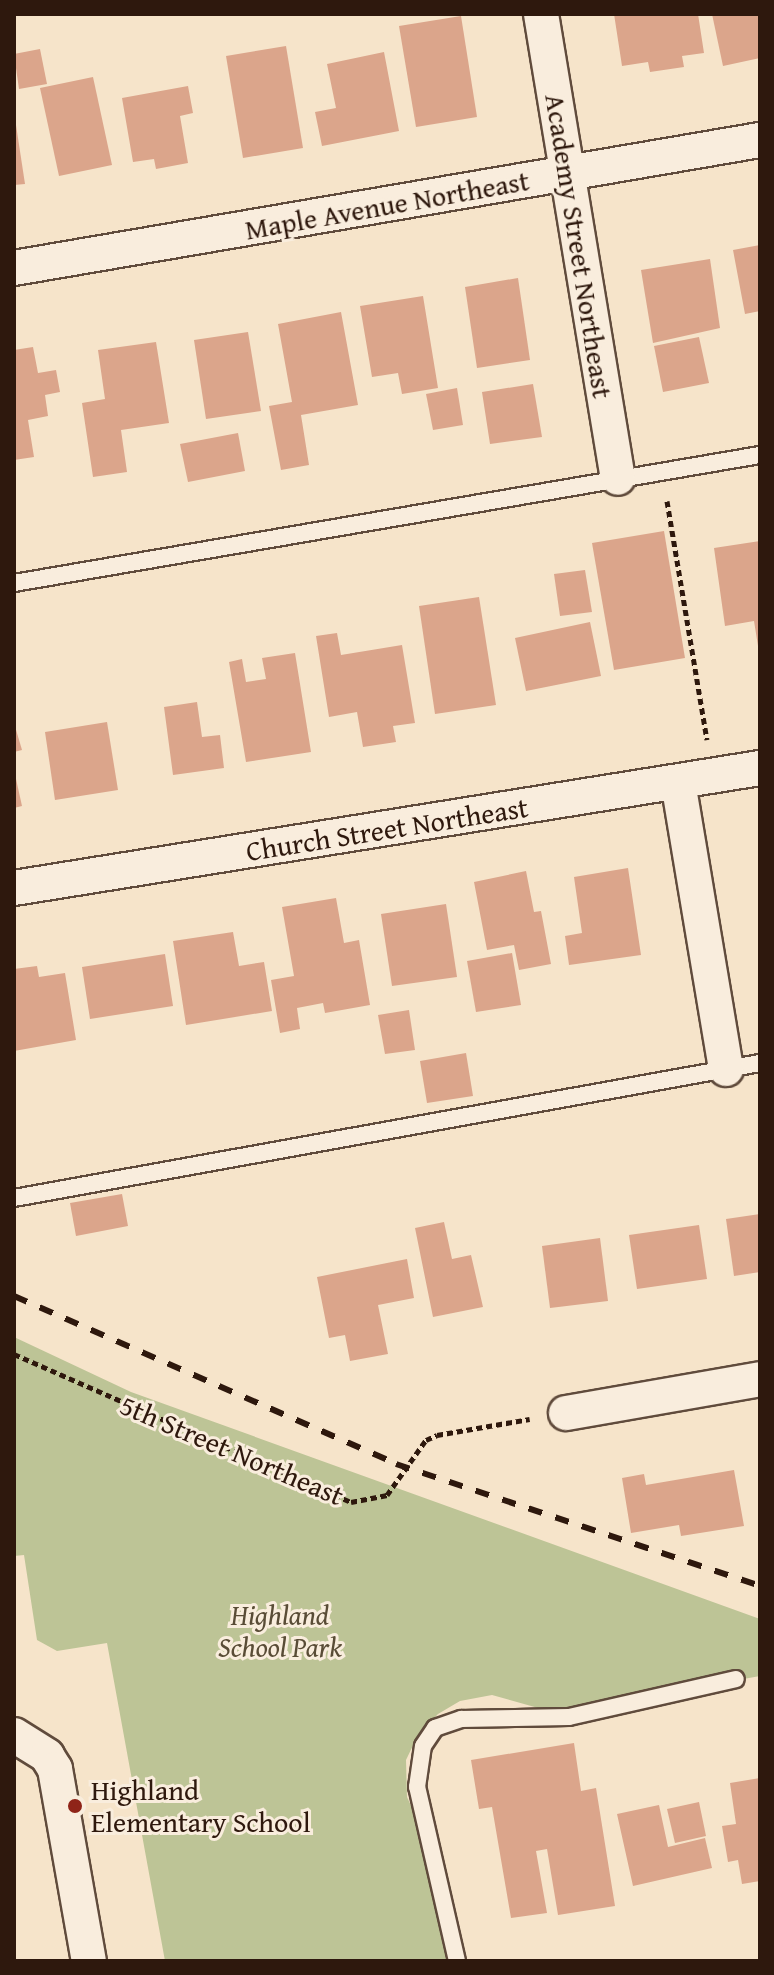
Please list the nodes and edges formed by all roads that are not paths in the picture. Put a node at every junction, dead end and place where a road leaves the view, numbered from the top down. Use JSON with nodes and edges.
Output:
{"nodes":[{"id":1,"x":541,"y":14,"type":"edge"},
{"id":2,"x":760,"y":140,"type":"edge"},
{"id":3,"x":567,"y":174,"type":"junction"},
{"id":4,"x":14,"y":268,"type":"edge"},
{"id":5,"x":760,"y":455,"type":"edge"},
{"id":6,"x":618,"y":478,"type":"junction"},
{"id":7,"x":14,"y":583,"type":"edge"},
{"id":8,"x":760,"y":768,"type":"edge"},
{"id":9,"x":678,"y":782,"type":"junction"},
{"id":10,"x":14,"y":888,"type":"edge"},
{"id":11,"x":760,"y":1063,"type":"edge"},
{"id":12,"x":726,"y":1069,"type":"junction"},
{"id":13,"x":14,"y":1198,"type":"edge"},
{"id":14,"x":760,"y":1379,"type":"edge"},
{"id":15,"x":566,"y":1413,"type":"road end"},
{"id":16,"x":736,"y":1679,"type":"dead end"},
{"id":17,"x":14,"y":1735,"type":"edge"},
{"id":18,"x":89,"y":1961,"type":"edge"},
{"id":19,"x":457,"y":1961,"type":"edge"}],
"edges":[{"from":1,"to":3,"type":"street","name":"Academy Street Northeast"},
{"from":2,"to":3,"type":"street","name":"Maple Avenue Northeast"},
{"from":3,"to":4,"type":"street","name":"Maple Avenue Northeast"},
{"from":3,"to":6,"type":"street","name":"Academy Street Northeast"},
{"from":5,"to":6,"type":"lane"},
{"from":6,"to":7,"type":"lane"},
{"from":8,"to":9,"type":"street","name":"Church Street Northeast"},
{"from":9,"to":10,"type":"street","name":"Church Street Northeast"},
{"from":9,"to":12,"type":"street"},
{"from":11,"to":12,"type":"lane"},
{"from":12,"to":13,"type":"lane"},
{"from":14,"to":15,"type":"street"},
{"from":16,"to":19,"type":"lane"},
{"from":17,"to":18,"type":"street"}]}
